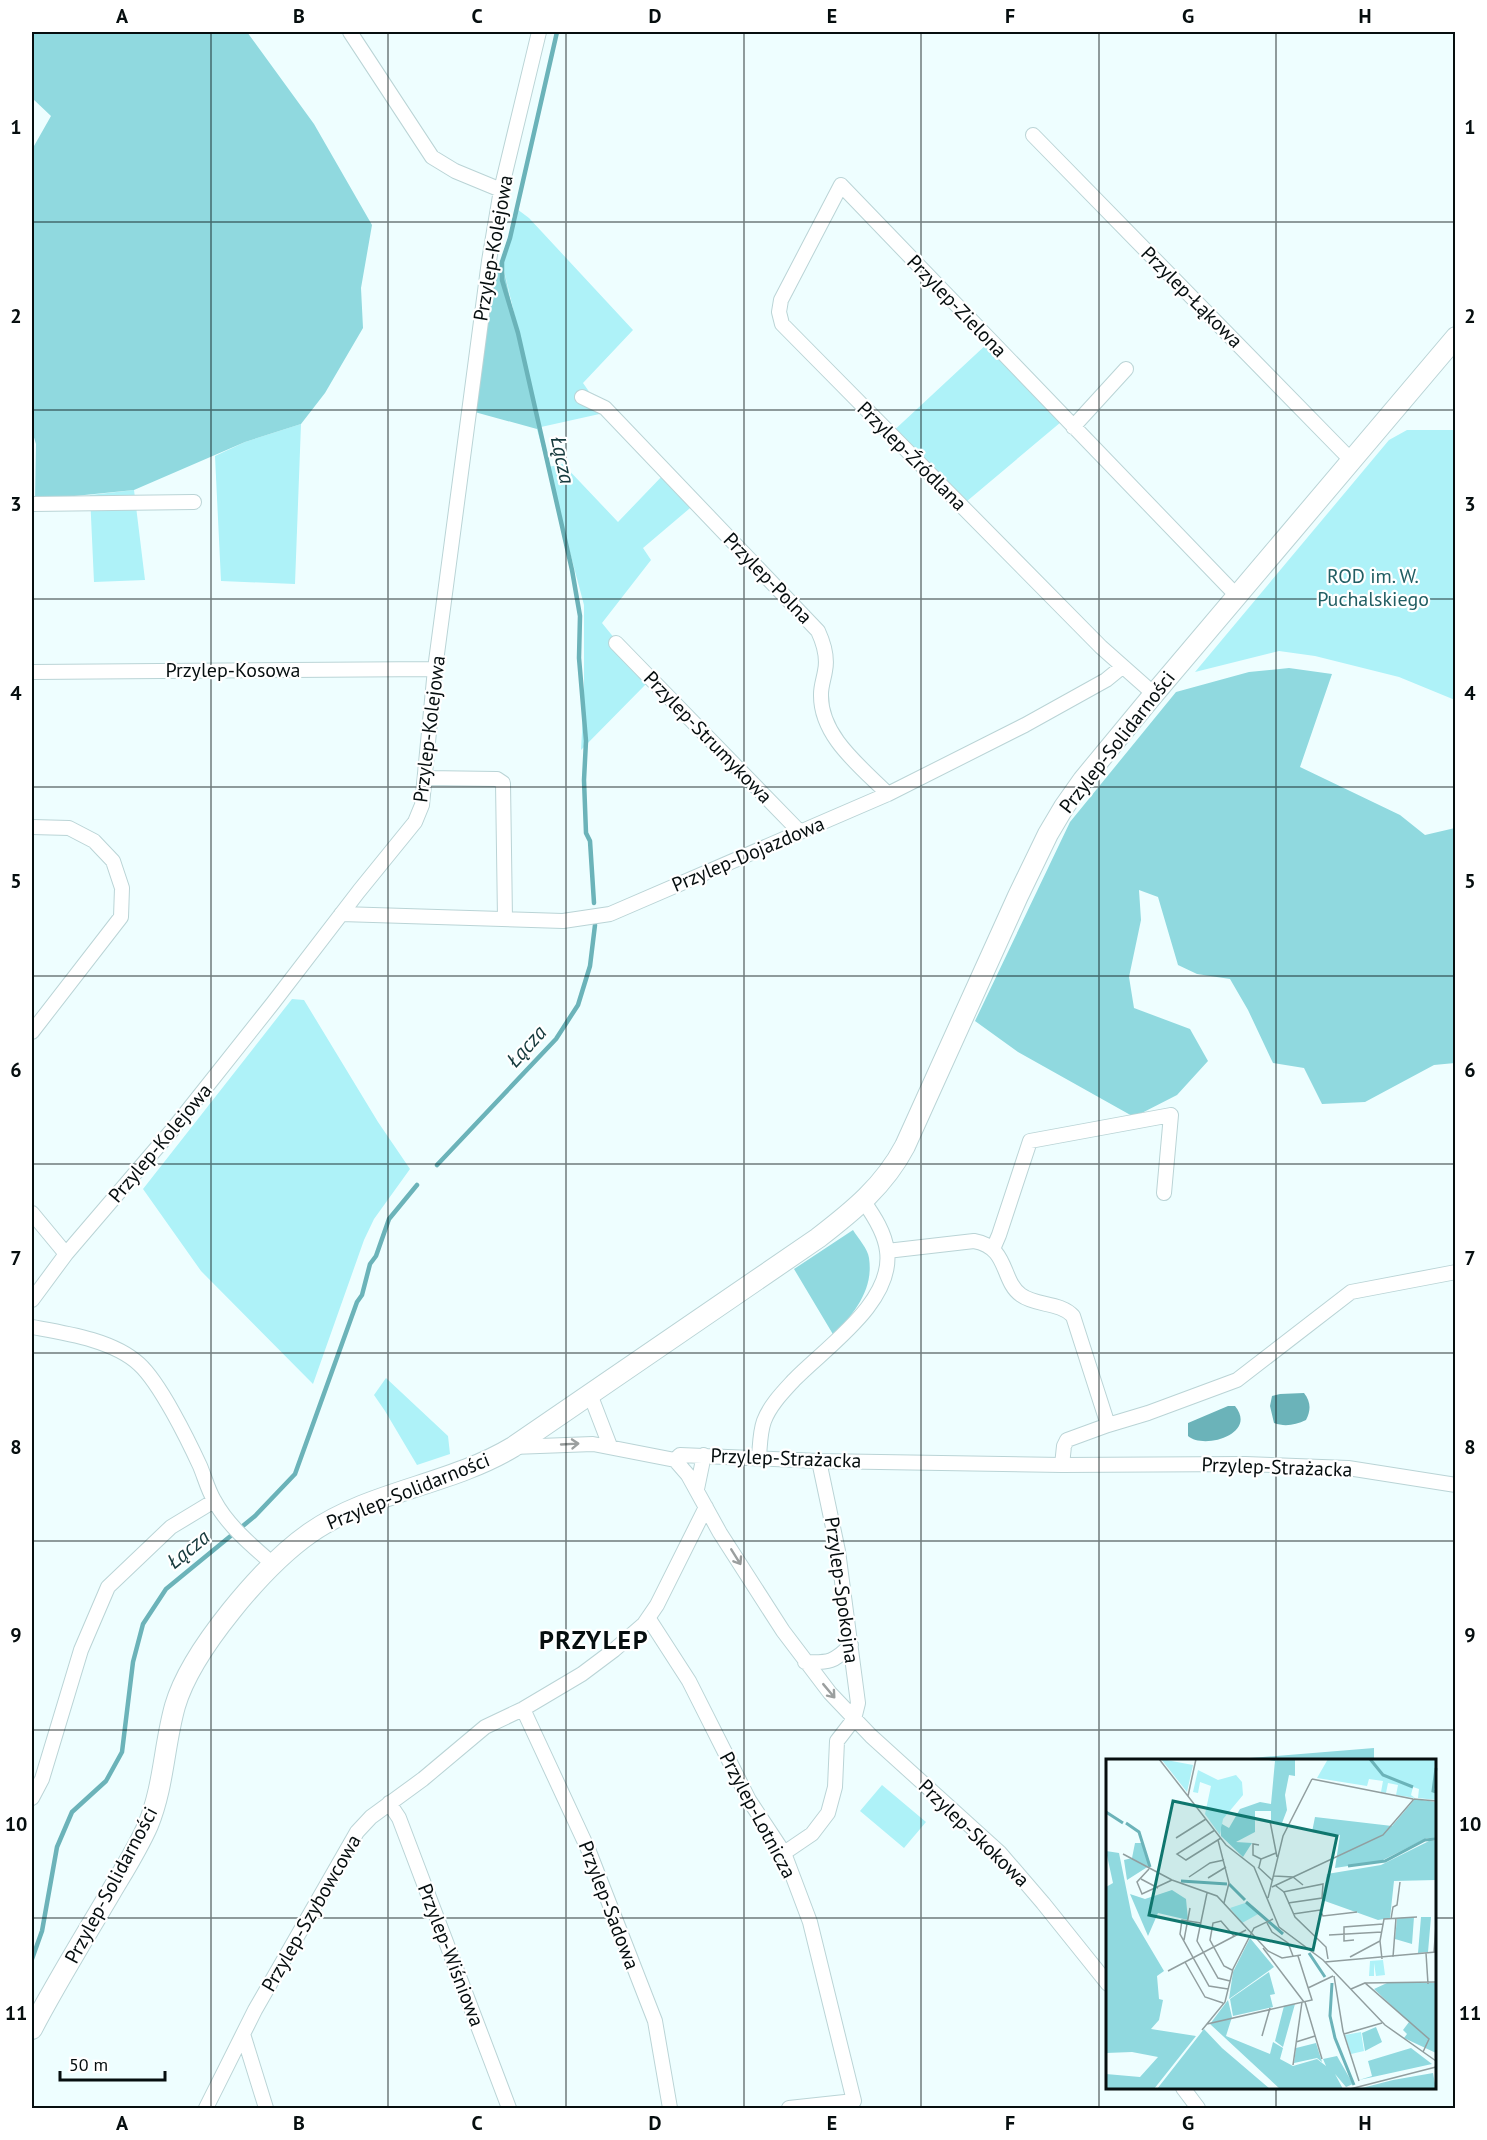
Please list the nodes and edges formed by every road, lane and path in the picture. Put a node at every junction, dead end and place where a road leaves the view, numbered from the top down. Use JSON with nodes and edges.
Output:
{"nodes":[{"id":1,"x":350,"y":32,"type":"edge"},
{"id":2,"x":539,"y":32,"type":"edge"},
{"id":3,"x":361,"y":38,"type":"edge"},
{"id":4,"x":1033,"y":135,"type":"dead end"},
{"id":5,"x":841,"y":185,"type":"joint"},
{"id":6,"x":501,"y":190,"type":"junction"},
{"id":7,"x":1455,"y":337,"type":"edge"},
{"id":8,"x":1126,"y":369,"type":"dead end"},
{"id":9,"x":582,"y":397,"type":"dead end"},
{"id":10,"x":1073,"y":427,"type":"junction"},
{"id":11,"x":1352,"y":460,"type":"junction"},
{"id":12,"x":194,"y":502,"type":"dead end"},
{"id":13,"x":32,"y":504,"type":"edge"},
{"id":14,"x":1237,"y":596,"type":"junction"},
{"id":15,"x":616,"y":642,"type":"dead end"},
{"id":16,"x":1122,"y":667,"type":"junction"},
{"id":17,"x":435,"y":669,"type":"junction"},
{"id":18,"x":32,"y":670,"type":"edge"},
{"id":19,"x":1154,"y":694,"type":"junction"},
{"id":20,"x":426,"y":778,"type":"junction"},
{"id":21,"x":888,"y":794,"type":"junction"},
{"id":22,"x":32,"y":827,"type":"edge"},
{"id":23,"x":800,"y":832,"type":"junction"},
{"id":24,"x":341,"y":914,"type":"junction"},
{"id":25,"x":505,"y":919,"type":"junction"},
{"id":26,"x":32,"y":1032,"type":"edge"},
{"id":27,"x":1164,"y":1193,"type":"dead end"},
{"id":28,"x":864,"y":1202,"type":"junction"},
{"id":29,"x":32,"y":1214,"type":"edge"},
{"id":30,"x":993,"y":1249,"type":"junction"},
{"id":31,"x":887,"y":1251,"type":"junction"},
{"id":32,"x":66,"y":1254,"type":"junction"},
{"id":33,"x":1455,"y":1272,"type":"edge"},
{"id":34,"x":32,"y":1300,"type":"edge"},
{"id":35,"x":32,"y":1327,"type":"edge"},
{"id":36,"x":590,"y":1394,"type":"junction"},
{"id":37,"x":1108,"y":1425,"type":"junction"},
{"id":38,"x":610,"y":1446,"type":"junction"},
{"id":39,"x":513,"y":1447,"type":"junction"},
{"id":40,"x":704,"y":1455,"type":"junction"},
{"id":41,"x":759,"y":1457,"type":"junction"},
{"id":42,"x":675,"y":1460,"type":"junction"},
{"id":43,"x":819,"y":1461,"type":"junction"},
{"id":44,"x":1062,"y":1465,"type":"junction"},
{"id":45,"x":1455,"y":1485,"type":"edge"},
{"id":46,"x":697,"y":1489,"type":"junction"},
{"id":47,"x":214,"y":1501,"type":"junction"},
{"id":48,"x":706,"y":1507,"type":"junction"},
{"id":49,"x":273,"y":1564,"type":"junction"},
{"id":50,"x":649,"y":1619,"type":"junction"},
{"id":51,"x":850,"y":1645,"type":"junction"},
{"id":52,"x":805,"y":1662,"type":"junction"},
{"id":53,"x":523,"y":1709,"type":"junction"},
{"id":54,"x":854,"y":1719,"type":"junction"},
{"id":55,"x":32,"y":1798,"type":"edge"},
{"id":56,"x":389,"y":1803,"type":"junction"},
{"id":57,"x":783,"y":1853,"type":"junction"},
{"id":58,"x":1106,"y":1983,"type":"edge"},
{"id":59,"x":32,"y":2029,"type":"edge"},
{"id":60,"x":243,"y":2034,"type":"junction"},
{"id":61,"x":1184,"y":2089,"type":"edge"},
{"id":62,"x":206,"y":2109,"type":"edge"},
{"id":63,"x":266,"y":2109,"type":"edge"},
{"id":64,"x":509,"y":2109,"type":"edge"},
{"id":65,"x":670,"y":2109,"type":"edge"},
{"id":66,"x":789,"y":2109,"type":"edge"},
{"id":67,"x":1198,"y":2109,"type":"edge"}],
"edges":[{"from":1,"to":3,"type":"street"},
{"from":2,"to":6,"type":"street","name":"Przylep-Kolejowa"},
{"from":3,"to":6,"type":"street"},
{"from":4,"to":11,"type":"street","name":"Przylep-Łąkowa"},
{"from":5,"to":10,"type":"street","name":"Przylep-Zielona"},
{"from":5,"to":16,"type":"street","name":"Przylep-Źródlana"},
{"from":6,"to":17,"type":"street","name":"Przylep-Kolejowa"},
{"from":7,"to":11,"type":"main road","name":"Przylep-Solidarności"},
{"from":8,"to":10,"type":"street"},
{"from":9,"to":21,"type":"street","name":"Przylep-Polna"},
{"from":10,"to":14,"type":"street","name":"Przylep-Zielona"},
{"from":11,"to":14,"type":"main road","name":"Przylep-Solidarności"},
{"from":12,"to":13,"type":"street"},
{"from":14,"to":19,"type":"main road","name":"Przylep-Solidarności"},
{"from":15,"to":23,"type":"street","name":"Przylep-Strumykowa"},
{"from":16,"to":19,"type":"street","name":"Przylep-Źródlana"},
{"from":16,"to":21,"type":"street","name":"Przylep-Dojazdowa"},
{"from":17,"to":18,"type":"street","name":"Przylep-Kosowa"},
{"from":17,"to":20,"type":"street","name":"Przylep-Kolejowa"},
{"from":19,"to":28,"type":"main road","name":"Przylep-Solidarności"},
{"from":20,"to":24,"type":"street","name":"Przylep-Kolejowa"},
{"from":20,"to":25,"type":"street"},
{"from":21,"to":23,"type":"street","name":"Przylep-Dojazdowa"},
{"from":22,"to":26,"type":"street"},
{"from":23,"to":25,"type":"street","name":"Przylep-Dojazdowa"},
{"from":24,"to":25,"type":"street","name":"Przylep-Dojazdowa"},
{"from":24,"to":32,"type":"street","name":"Przylep-Kolejowa"},
{"from":27,"to":30,"type":"street"},
{"from":28,"to":31,"type":"street"},
{"from":28,"to":36,"type":"main road","name":"Przylep-Solidarności"},
{"from":29,"to":32,"type":"street"},
{"from":30,"to":31,"type":"street"},
{"from":30,"to":37,"type":"street"},
{"from":31,"to":41,"type":"street"},
{"from":32,"to":34,"type":"street","name":"Przylep-Kolejowa"},
{"from":33,"to":37,"type":"street"},
{"from":35,"to":47,"type":"street"},
{"from":36,"to":38,"type":"street"},
{"from":36,"to":39,"type":"main road","name":"Przylep-Solidarności"},
{"from":37,"to":44,"type":"street"},
{"from":39,"to":38,"type":"street","name":"Przylep-Strażacka","one_way":true},
{"from":38,"to":42,"type":"street","name":"Przylep-Strażacka"},
{"from":39,"to":49,"type":"main road","name":"Przylep-Solidarności"},
{"from":40,"to":41,"type":"street","name":"Przylep-Strażacka"},
{"from":40,"to":42,"type":"street","name":"Przylep-Strażacka"},
{"from":40,"to":46,"type":"street"},
{"from":41,"to":43,"type":"street","name":"Przylep-Strażacka"},
{"from":42,"to":46,"type":"street","name":"Przylep-Skokowa"},
{"from":43,"to":44,"type":"street","name":"Przylep-Strażacka"},
{"from":43,"to":51,"type":"street","name":"Przylep-Spokojna"},
{"from":44,"to":45,"type":"street","name":"Przylep-Strażacka"},
{"from":46,"to":48,"type":"street","name":"Przylep-Skokowa"},
{"from":47,"to":49,"type":"street"},
{"from":47,"to":55,"type":"street"},
{"from":48,"to":50,"type":"street","name":"Przylep-Szybowcowa"},
{"from":48,"to":52,"type":"street","name":"Przylep-Skokowa","one_way":true},
{"from":49,"to":59,"type":"main road","name":"Przylep-Solidarności"},
{"from":50,"to":53,"type":"street","name":"Przylep-Szybowcowa"},
{"from":50,"to":57,"type":"street","name":"Przylep-Lotnicza"},
{"from":51,"to":52,"type":"street"},
{"from":51,"to":54,"type":"street","name":"Przylep-Spokojna"},
{"from":52,"to":54,"type":"street","name":"Przylep-Skokowa","one_way":true},
{"from":53,"to":56,"type":"street","name":"Przylep-Szybowcowa"},
{"from":53,"to":65,"type":"street","name":"Przylep-Sadowa"},
{"from":54,"to":57,"type":"street"},
{"from":54,"to":58,"type":"street","name":"Przylep-Skokowa"},
{"from":56,"to":60,"type":"street","name":"Przylep-Szybowcowa"},
{"from":56,"to":64,"type":"street","name":"Przylep-Wiśniowa"},
{"from":57,"to":66,"type":"street","name":"Przylep-Lotnicza"},
{"from":60,"to":62,"type":"street","name":"Przylep-Szybowcowa"},
{"from":60,"to":63,"type":"street"},
{"from":61,"to":67,"type":"street"}]}
